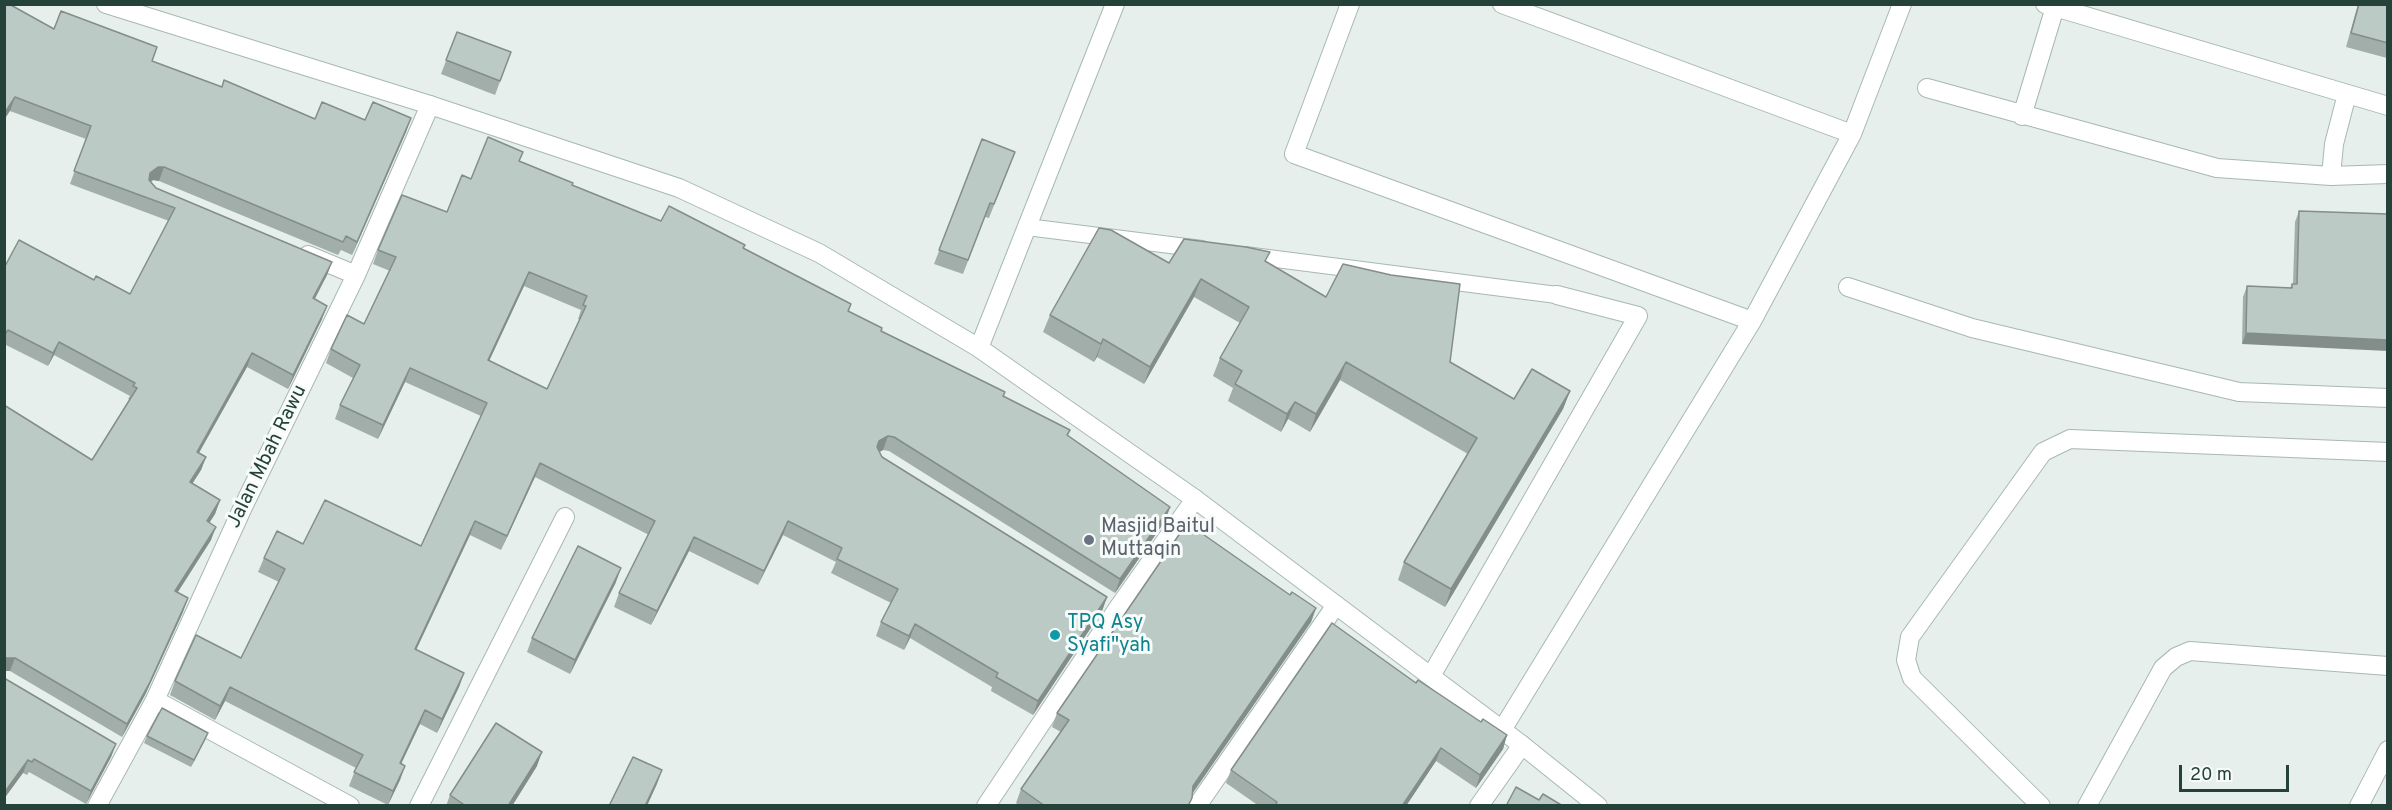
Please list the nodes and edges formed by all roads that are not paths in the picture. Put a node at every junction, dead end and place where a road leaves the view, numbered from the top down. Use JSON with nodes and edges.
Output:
{"nodes":[{"id":1,"x":106,"y":4,"type":"edge"},
{"id":2,"x":1115,"y":4,"type":"edge"},
{"id":3,"x":1350,"y":4,"type":"edge"},
{"id":4,"x":1502,"y":4,"type":"edge"},
{"id":5,"x":1902,"y":4,"type":"edge"},
{"id":6,"x":2050,"y":6,"type":"edge"},
{"id":7,"x":1927,"y":88,"type":"dead end"},
{"id":8,"x":2347,"y":94,"type":"junction"},
{"id":9,"x":430,"y":105,"type":"junction"},
{"id":10,"x":2388,"y":106,"type":"edge"},
{"id":11,"x":2022,"y":116,"type":"junction"},
{"id":12,"x":1852,"y":134,"type":"junction"},
{"id":13,"x":2388,"y":174,"type":"edge"},
{"id":14,"x":2331,"y":176,"type":"junction"},
{"id":15,"x":1027,"y":227,"type":"junction"},
{"id":16,"x":293,"y":249,"type":"edge"},
{"id":17,"x":356,"y":275,"type":"junction"},
{"id":18,"x":1848,"y":287,"type":"dead end"},
{"id":19,"x":1557,"y":295,"type":"joint"},
{"id":20,"x":1752,"y":321,"type":"junction"},
{"id":21,"x":979,"y":348,"type":"junction"},
{"id":22,"x":2388,"y":398,"type":"edge"},
{"id":23,"x":2388,"y":452,"type":"edge"},
{"id":24,"x":1195,"y":499,"type":"junction"},
{"id":25,"x":565,"y":517,"type":"dead end"},
{"id":26,"x":1098,"y":596,"type":"edge"},
{"id":27,"x":1336,"y":605,"type":"junction"},
{"id":28,"x":1118,"y":608,"type":"junction"},
{"id":29,"x":2388,"y":666,"type":"edge"},
{"id":30,"x":1431,"y":676,"type":"junction"},
{"id":31,"x":155,"y":700,"type":"junction"},
{"id":32,"x":1502,"y":730,"type":"junction"},
{"id":33,"x":106,"y":741,"type":"edge"},
{"id":34,"x":1522,"y":745,"type":"junction"},
{"id":35,"x":2388,"y":750,"type":"edge"},
{"id":36,"x":126,"y":753,"type":"junction"},
{"id":37,"x":97,"y":806,"type":"edge"},
{"id":38,"x":350,"y":806,"type":"edge"},
{"id":39,"x":419,"y":806,"type":"edge"},
{"id":40,"x":986,"y":806,"type":"edge"},
{"id":41,"x":1197,"y":806,"type":"edge"},
{"id":42,"x":1479,"y":806,"type":"edge"},
{"id":43,"x":1598,"y":806,"type":"edge"},
{"id":44,"x":2041,"y":806,"type":"edge"},
{"id":45,"x":2087,"y":806,"type":"edge"},
{"id":46,"x":2359,"y":806,"type":"edge"}],
"edges":[{"from":1,"to":9,"type":"street"},
{"from":2,"to":15,"type":"street"},
{"from":3,"to":20,"type":"street"},
{"from":4,"to":12,"type":"street"},
{"from":5,"to":12,"type":"street"},
{"from":6,"to":8,"type":"street"},
{"from":6,"to":11,"type":"street"},
{"from":7,"to":11,"type":"street"},
{"from":8,"to":10,"type":"street"},
{"from":8,"to":14,"type":"street"},
{"from":9,"to":17,"type":"street","name":"Jalan Mbah Rawu"},
{"from":9,"to":21,"type":"street"},
{"from":11,"to":14,"type":"street"},
{"from":12,"to":20,"type":"street"},
{"from":13,"to":14,"type":"street"},
{"from":15,"to":19,"type":"lane"},
{"from":15,"to":21,"type":"street"},
{"from":16,"to":17,"type":"street"},
{"from":17,"to":31,"type":"street","name":"Jalan Mbah Rawu"},
{"from":18,"to":22,"type":"street"},
{"from":19,"to":30,"type":"street"},
{"from":20,"to":32,"type":"street"},
{"from":21,"to":24,"type":"street"},
{"from":23,"to":44,"type":"street"},
{"from":24,"to":27,"type":"street"},
{"from":24,"to":28,"type":"street"},
{"from":25,"to":39,"type":"street"},
{"from":26,"to":28,"type":"street"},
{"from":27,"to":30,"type":"street"},
{"from":27,"to":41,"type":"street"},
{"from":28,"to":40,"type":"street"},
{"from":29,"to":45,"type":"street"},
{"from":30,"to":32,"type":"street"},
{"from":31,"to":36,"type":"street","name":"Jalan Mbah Rawu"},
{"from":31,"to":38,"type":"street"},
{"from":32,"to":34,"type":"street"},
{"from":33,"to":36,"type":"street"},
{"from":34,"to":42,"type":"street"},
{"from":34,"to":43,"type":"street"},
{"from":35,"to":46,"type":"street"},
{"from":36,"to":37,"type":"street","name":"Jalan Mbah Rawu"}]}
